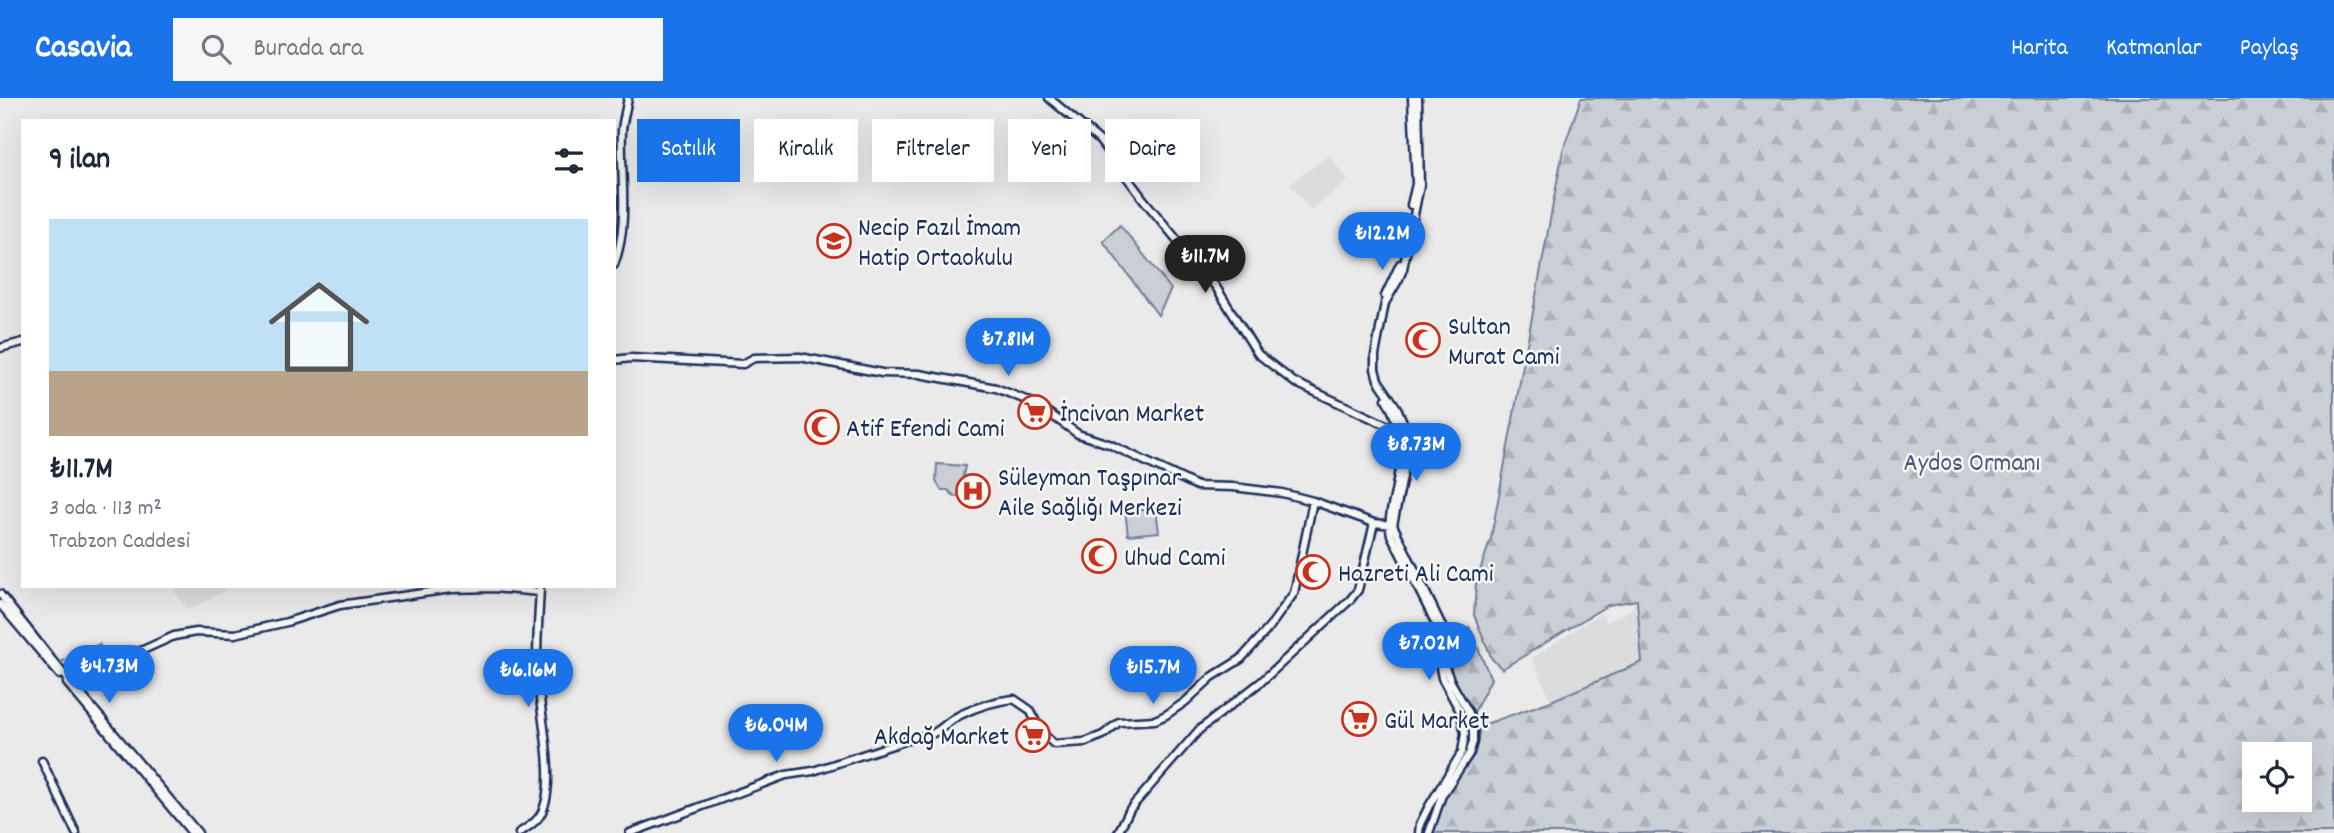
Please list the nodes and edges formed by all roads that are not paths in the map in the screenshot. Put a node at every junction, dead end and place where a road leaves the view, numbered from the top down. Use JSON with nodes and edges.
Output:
{"nodes":[{"id":1,"x":628,"y":98,"type":"edge"},
{"id":2,"x":1049,"y":98,"type":"edge"},
{"id":3,"x":1412,"y":98,"type":"edge"},
{"id":4,"x":1418,"y":98,"type":"edge"},
{"id":5,"x":616,"y":260,"type":"edge"},
{"id":6,"x":21,"y":343,"type":"edge"},
{"id":7,"x":0,"y":348,"type":"edge"},
{"id":8,"x":616,"y":360,"type":"edge"},
{"id":9,"x":1401,"y":433,"type":"junction"},
{"id":10,"x":1409,"y":436,"type":"junction"},
{"id":11,"x":1313,"y":501,"type":"junction"},
{"id":12,"x":1374,"y":523,"type":"junction"},
{"id":13,"x":1391,"y":525,"type":"junction"},
{"id":14,"x":540,"y":589,"type":"edge"},
{"id":15,"x":0,"y":594,"type":"edge"},
{"id":16,"x":0,"y":604,"type":"edge"},
{"id":17,"x":72,"y":682,"type":"junction"},
{"id":18,"x":1448,"y":684,"type":"junction"},
{"id":19,"x":42,"y":761,"type":"dead end"},
{"id":20,"x":76,"y":833,"type":"edge"},
{"id":21,"x":192,"y":833,"type":"edge"},
{"id":22,"x":198,"y":833,"type":"edge"},
{"id":23,"x":519,"y":833,"type":"edge"},
{"id":24,"x":630,"y":833,"type":"edge"},
{"id":25,"x":1118,"y":833,"type":"edge"},
{"id":26,"x":1419,"y":833,"type":"edge"},
{"id":27,"x":1429,"y":833,"type":"edge"}],
"edges":[{"from":1,"to":5,"type":"street"},
{"from":2,"to":9,"type":"street"},
{"from":3,"to":9,"type":"street"},
{"from":4,"to":10,"type":"street"},
{"from":6,"to":7,"type":"street"},
{"from":8,"to":11,"type":"street"},
{"from":9,"to":10,"type":"street"},
{"from":9,"to":13,"type":"street"},
{"from":10,"to":13,"type":"street"},
{"from":11,"to":12,"type":"street"},
{"from":11,"to":24,"type":"street"},
{"from":12,"to":13,"type":"street"},
{"from":12,"to":25,"type":"street"},
{"from":13,"to":18,"type":"street"},
{"from":14,"to":17,"type":"street"},
{"from":14,"to":23,"type":"street"},
{"from":15,"to":17,"type":"street"},
{"from":16,"to":21,"type":"street"},
{"from":17,"to":22,"type":"street"},
{"from":18,"to":26,"type":"street"},
{"from":18,"to":27,"type":"street"},
{"from":19,"to":20,"type":"street"}]}
